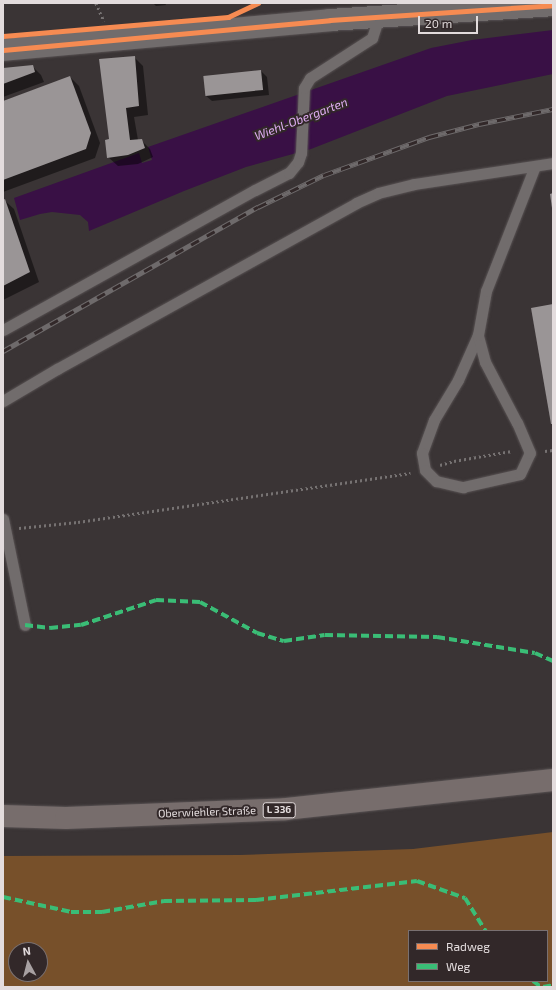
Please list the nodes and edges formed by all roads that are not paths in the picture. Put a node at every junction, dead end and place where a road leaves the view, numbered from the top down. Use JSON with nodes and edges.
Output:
{"nodes":[{"id":1,"x":553,"y":5,"type":"edge"},
{"id":2,"x":379,"y":17,"type":"junction"},
{"id":3,"x":3,"y":50,"type":"edge"},
{"id":4,"x":553,"y":163,"type":"edge"},
{"id":5,"x":535,"y":166,"type":"junction"},
{"id":6,"x":3,"y":330,"type":"edge"},
{"id":7,"x":478,"y":335,"type":"junction"},
{"id":8,"x":3,"y":401,"type":"edge"},
{"id":9,"x":4,"y":525,"type":"edge"},
{"id":10,"x":25,"y":625,"type":"dead end"},
{"id":11,"x":553,"y":780,"type":"edge"},
{"id":12,"x":3,"y":816,"type":"edge"}],
"edges":[{"from":1,"to":2,"type":"street"},
{"from":2,"to":3,"type":"street"},
{"from":2,"to":6,"type":"lane"},
{"from":4,"to":5,"type":"lane"},
{"from":5,"to":7,"type":"lane"},
{"from":5,"to":8,"type":"lane"},
{"from":7,"to":7,"type":"lane"},
{"from":9,"to":10,"type":"lane"},
{"from":11,"to":12,"type":"main road","name":"Oberwiehler Straße","number":"L 336"}]}
